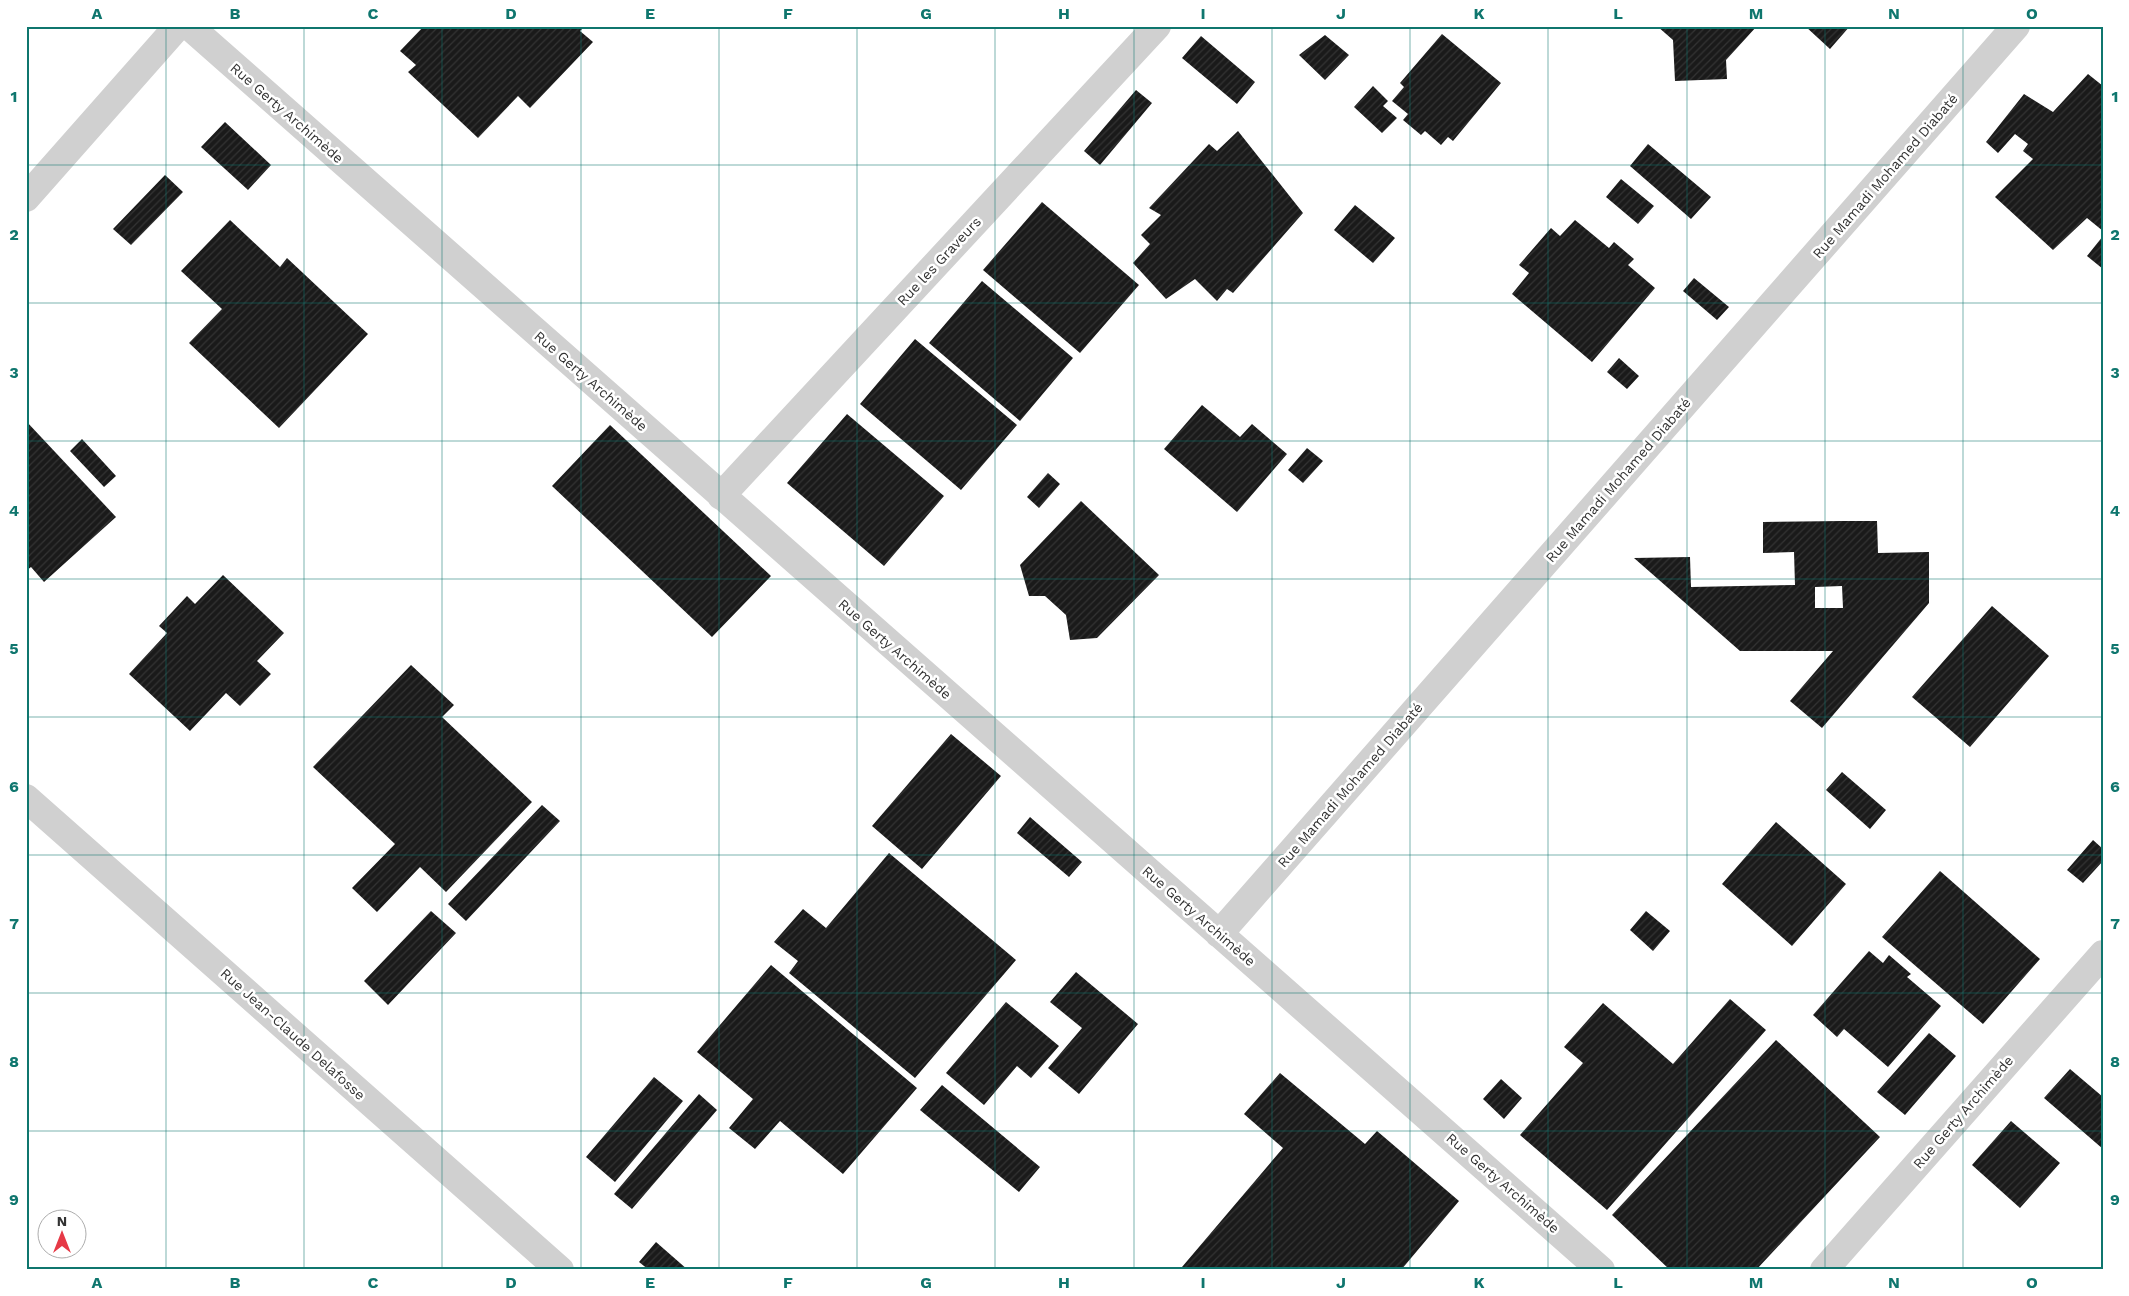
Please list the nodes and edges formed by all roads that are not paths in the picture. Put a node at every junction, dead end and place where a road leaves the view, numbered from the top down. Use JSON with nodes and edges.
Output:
{"nodes":[{"id":1,"x":178,"y":26,"type":"edge"},
{"id":2,"x":189,"y":26,"type":"edge"},
{"id":3,"x":1157,"y":26,"type":"edge"},
{"id":4,"x":2016,"y":26,"type":"edge"},
{"id":5,"x":26,"y":198,"type":"edge"},
{"id":6,"x":721,"y":496,"type":"junction"},
{"id":7,"x":26,"y":798,"type":"edge"},
{"id":8,"x":1219,"y":934,"type":"junction"},
{"id":9,"x":2103,"y":954,"type":"edge"},
{"id":10,"x":560,"y":1270,"type":"edge"},
{"id":11,"x":1601,"y":1270,"type":"edge"},
{"id":12,"x":1824,"y":1270,"type":"edge"}],
"edges":[{"from":1,"to":5,"type":"street"},
{"from":2,"to":6,"type":"street","name":"Rue Gerty Archimède"},
{"from":3,"to":6,"type":"street","name":"Rue les Graveurs"},
{"from":4,"to":8,"type":"street","name":"Rue Mamadi Mohamed Diabaté"},
{"from":6,"to":8,"type":"street","name":"Rue Gerty Archimède"},
{"from":7,"to":10,"type":"street","name":"Rue Jean-Claude Delafosse"},
{"from":8,"to":11,"type":"street","name":"Rue Gerty Archimède"},
{"from":9,"to":12,"type":"street","name":"Rue Gerty Archimède"}]}
